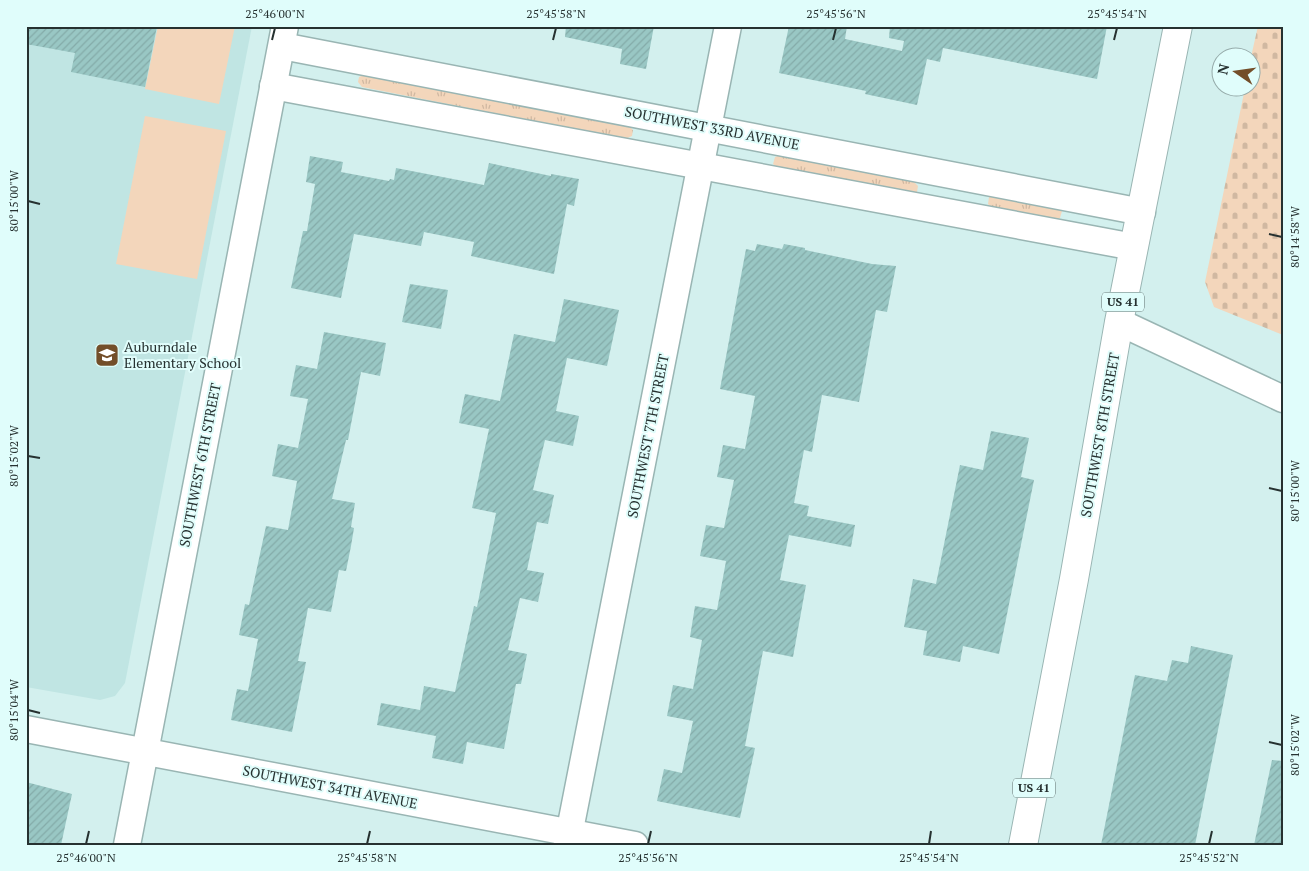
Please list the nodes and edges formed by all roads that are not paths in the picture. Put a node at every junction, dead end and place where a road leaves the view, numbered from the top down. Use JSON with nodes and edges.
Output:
{"nodes":[{"id":1,"x":728,"y":26,"type":"edge"},
{"id":2,"x":1178,"y":26,"type":"edge"},
{"id":3,"x":284,"y":36,"type":"edge"},
{"id":4,"x":273,"y":86,"type":"junction"},
{"id":5,"x":709,"y":127,"type":"junction"},
{"id":6,"x":702,"y":166,"type":"junction"},
{"id":7,"x":1142,"y":212,"type":"junction"},
{"id":8,"x":1134,"y":247,"type":"junction"},
{"id":9,"x":1119,"y":322,"type":"junction"},
{"id":10,"x":1283,"y":399,"type":"edge"},
{"id":11,"x":26,"y":729,"type":"edge"},
{"id":12,"x":146,"y":752,"type":"junction"},
{"id":13,"x":568,"y":838,"type":"edge"},
{"id":14,"x":127,"y":845,"type":"edge"},
{"id":15,"x":634,"y":845,"type":"edge"},
{"id":16,"x":1023,"y":845,"type":"edge"}],
"edges":[{"from":1,"to":5,"type":"street","name":"SOUTHWEST 7TH STREET"},
{"from":2,"to":7,"type":"main road","name":"SOUTHWEST 8TH STREET","number":"US 41"},
{"from":3,"to":4,"type":"street","name":"SOUTHWEST 6TH STREET"},
{"from":3,"to":5,"type":"street","name":"SOUTHWEST 33RD AVENUE"},
{"from":4,"to":6,"type":"street"},
{"from":4,"to":12,"type":"street","name":"SOUTHWEST 6TH STREET"},
{"from":5,"to":6,"type":"street","name":"SOUTHWEST 7TH STREET"},
{"from":5,"to":7,"type":"street","name":"SOUTHWEST 33RD AVENUE"},
{"from":6,"to":8,"type":"street"},
{"from":6,"to":13,"type":"street","name":"SOUTHWEST 7TH STREET"},
{"from":7,"to":8,"type":"main road","name":"SOUTHWEST 8TH STREET","number":"US 41"},
{"from":8,"to":9,"type":"main road","name":"SOUTHWEST 8TH STREET","number":"US 41"},
{"from":9,"to":10,"type":"street"},
{"from":9,"to":16,"type":"main road","name":"SOUTHWEST 8TH STREET","number":"US 41"},
{"from":11,"to":12,"type":"street","name":"SOUTHWEST 34TH AVENUE"},
{"from":12,"to":13,"type":"street","name":"SOUTHWEST 34TH AVENUE"},
{"from":12,"to":14,"type":"street","name":"SOUTHWEST 6TH STREET"},
{"from":13,"to":15,"type":"street","name":"SOUTHWEST 34TH AVENUE"}]}
